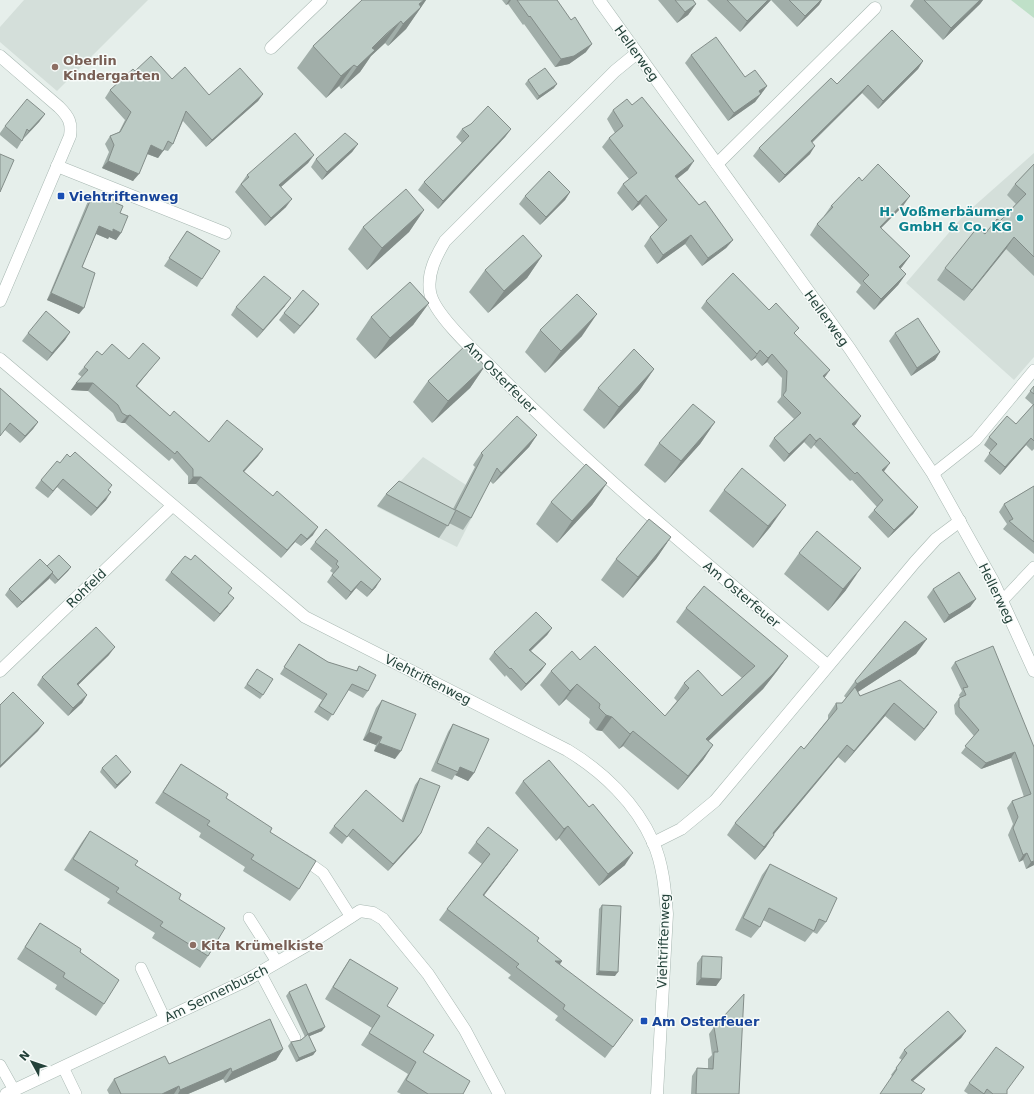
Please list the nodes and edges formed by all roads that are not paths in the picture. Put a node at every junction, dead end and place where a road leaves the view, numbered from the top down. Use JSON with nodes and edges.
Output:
{"nodes":[{"id":1,"x":321,"y":0,"type":"edge"},
{"id":2,"x":599,"y":0,"type":"edge"},
{"id":3,"x":875,"y":8,"type":"dead end"},
{"id":4,"x":271,"y":48,"type":"dead end"},
{"id":5,"x":637,"y":53,"type":"junction"},
{"id":6,"x":0,"y":56,"type":"edge"},
{"id":7,"x":717,"y":164,"type":"junction"},
{"id":8,"x":57,"y":166,"type":"junction"},
{"id":9,"x":225,"y":234,"type":"dead end"},
{"id":10,"x":0,"y":301,"type":"edge"},
{"id":11,"x":0,"y":359,"type":"edge"},
{"id":12,"x":1034,"y":370,"type":"edge"},
{"id":13,"x":933,"y":474,"type":"junction"},
{"id":14,"x":172,"y":506,"type":"junction"},
{"id":15,"x":960,"y":521,"type":"junction"},
{"id":16,"x":1034,"y":567,"type":"edge"},
{"id":17,"x":1002,"y":601,"type":"junction"},
{"id":18,"x":827,"y":665,"type":"junction"},
{"id":19,"x":0,"y":671,"type":"edge"},
{"id":20,"x":1034,"y":671,"type":"edge"},
{"id":21,"x":653,"y":843,"type":"junction"},
{"id":22,"x":305,"y":860,"type":"edge"},
{"id":23,"x":351,"y":917,"type":"junction"},
{"id":24,"x":249,"y":918,"type":"dead end"},
{"id":25,"x":277,"y":962,"type":"junction"},
{"id":26,"x":141,"y":968,"type":"dead end"},
{"id":27,"x":260,"y":972,"type":"junction"},
{"id":28,"x":165,"y":1019,"type":"junction"},
{"id":29,"x":295,"y":1038,"type":"dead end"},
{"id":30,"x":0,"y":1065,"type":"edge"},
{"id":31,"x":63,"y":1067,"type":"junction"},
{"id":32,"x":10,"y":1092,"type":"edge"},
{"id":33,"x":76,"y":1094,"type":"edge"},
{"id":34,"x":499,"y":1094,"type":"edge"},
{"id":35,"x":657,"y":1094,"type":"edge"}],
"edges":[{"from":1,"to":4,"type":"street"},
{"from":2,"to":5,"type":"street","name":"Hellerweg"},
{"from":3,"to":7,"type":"street"},
{"from":5,"to":7,"type":"street","name":"Hellerweg"},
{"from":5,"to":18,"type":"street","name":"Am Osterfeuer"},
{"from":6,"to":8,"type":"street"},
{"from":7,"to":13,"type":"street","name":"Hellerweg"},
{"from":8,"to":9,"type":"street"},
{"from":8,"to":10,"type":"street"},
{"from":11,"to":14,"type":"street","name":"Viehtriftenweg"},
{"from":12,"to":13,"type":"lane"},
{"from":13,"to":15,"type":"street","name":"Hellerweg"},
{"from":14,"to":19,"type":"street","name":"Rohfeld"},
{"from":14,"to":21,"type":"street","name":"Viehtriftenweg"},
{"from":15,"to":17,"type":"street","name":"Hellerweg"},
{"from":15,"to":18,"type":"street"},
{"from":16,"to":17,"type":"lane"},
{"from":17,"to":20,"type":"street","name":"Hellerweg"},
{"from":18,"to":21,"type":"street"},
{"from":21,"to":35,"type":"street","name":"Viehtriftenweg"},
{"from":22,"to":23,"type":"lane"},
{"from":23,"to":25,"type":"street","name":"Am Sennenbusch"},
{"from":23,"to":34,"type":"street","name":"Am Sennenbusch"},
{"from":24,"to":25,"type":"lane"},
{"from":25,"to":27,"type":"street","name":"Am Sennenbusch"},
{"from":26,"to":28,"type":"lane"},
{"from":27,"to":28,"type":"street","name":"Am Sennenbusch"},
{"from":27,"to":29,"type":"lane"},
{"from":28,"to":31,"type":"street","name":"Am Sennenbusch"},
{"from":30,"to":32,"type":"lane"},
{"from":31,"to":32,"type":"street","name":"Am Sennenbusch"},
{"from":31,"to":33,"type":"lane"}]}
